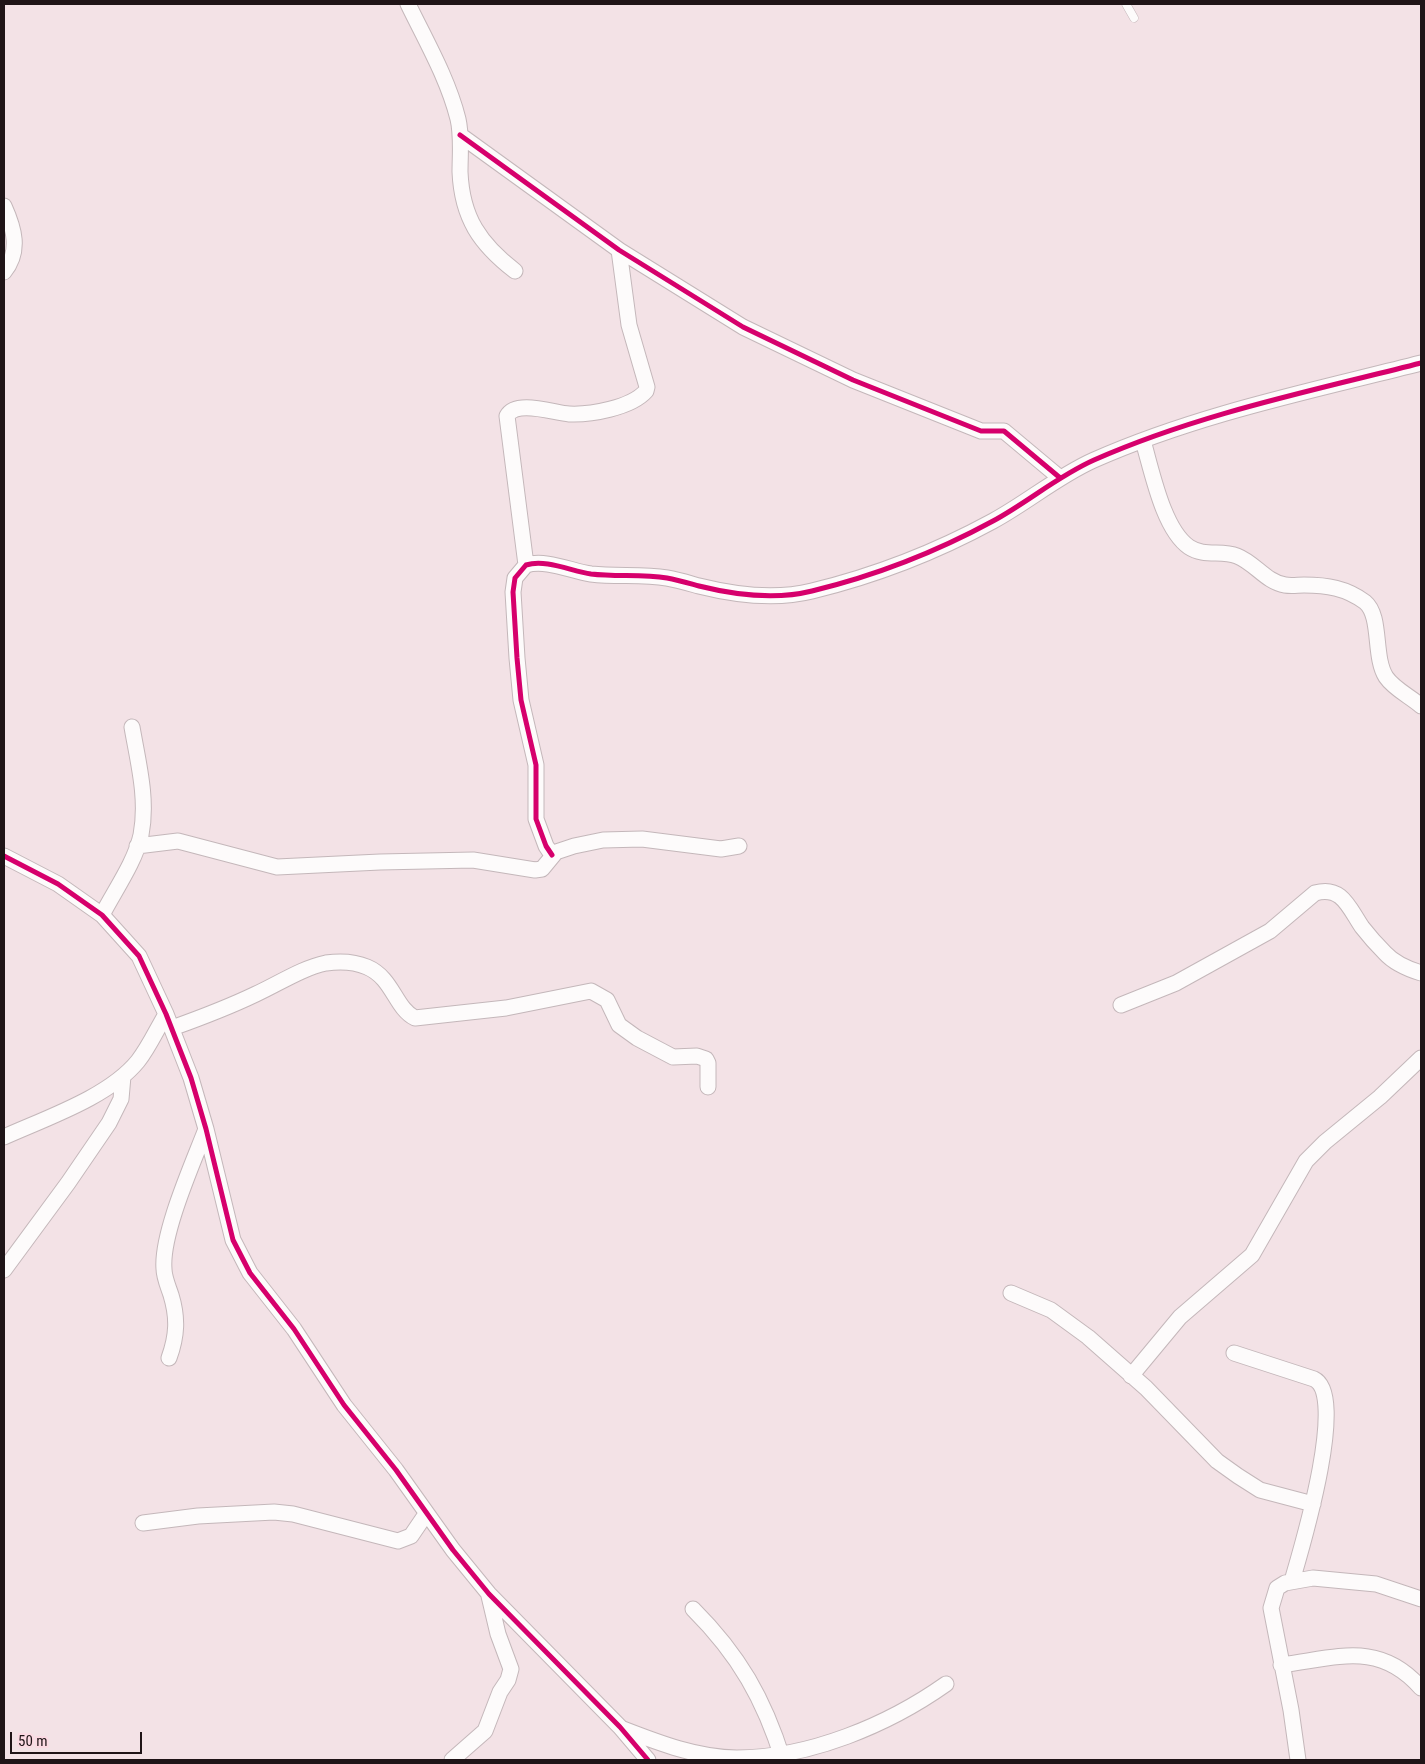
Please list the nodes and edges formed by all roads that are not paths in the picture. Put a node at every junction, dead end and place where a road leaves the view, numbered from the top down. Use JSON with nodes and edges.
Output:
{"nodes":[{"id":1,"x":408,"y":4,"type":"edge"},
{"id":2,"x":1126,"y":4,"type":"edge"},
{"id":3,"x":1134,"y":18,"type":"dead end"},
{"id":4,"x":460,"y":136,"type":"junction"},
{"id":5,"x":4,"y":206,"type":"edge"},
{"id":6,"x":619,"y":250,"type":"junction"},
{"id":7,"x":516,"y":271,"type":"dead end"},
{"id":8,"x":4,"y":272,"type":"edge"},
{"id":9,"x":1421,"y":363,"type":"edge"},
{"id":10,"x":1143,"y":441,"type":"junction"},
{"id":11,"x":1060,"y":477,"type":"junction"},
{"id":12,"x":526,"y":565,"type":"junction"},
{"id":13,"x":1421,"y":706,"type":"edge"},
{"id":14,"x":132,"y":727,"type":"dead end"},
{"id":15,"x":137,"y":846,"type":"junction"},
{"id":16,"x":738,"y":846,"type":"dead end"},
{"id":17,"x":552,"y":855,"type":"junction"},
{"id":18,"x":4,"y":856,"type":"edge"},
{"id":19,"x":102,"y":915,"type":"junction"},
{"id":20,"x":1421,"y":973,"type":"edge"},
{"id":21,"x":1120,"y":1005,"type":"dead end"},
{"id":22,"x":169,"y":1021,"type":"junction"},
{"id":23,"x":1421,"y":1058,"type":"edge"},
{"id":24,"x":123,"y":1076,"type":"junction"},
{"id":25,"x":708,"y":1087,"type":"dead end"},
{"id":26,"x":206,"y":1129,"type":"junction"},
{"id":27,"x":4,"y":1137,"type":"edge"},
{"id":28,"x":4,"y":1270,"type":"edge"},
{"id":29,"x":1011,"y":1293,"type":"dead end"},
{"id":30,"x":1234,"y":1353,"type":"dead end"},
{"id":31,"x":169,"y":1358,"type":"dead end"},
{"id":32,"x":1131,"y":1376,"type":"junction"},
{"id":33,"x":1313,"y":1504,"type":"junction"},
{"id":34,"x":426,"y":1514,"type":"junction"},
{"id":35,"x":143,"y":1523,"type":"dead end"},
{"id":36,"x":1292,"y":1581,"type":"junction"},
{"id":37,"x":489,"y":1594,"type":"junction"},
{"id":38,"x":1421,"y":1599,"type":"edge"},
{"id":39,"x":693,"y":1610,"type":"dead end"},
{"id":40,"x":1281,"y":1665,"type":"junction"},
{"id":41,"x":946,"y":1684,"type":"dead end"},
{"id":42,"x":1421,"y":1688,"type":"edge"},
{"id":43,"x":620,"y":1727,"type":"junction"},
{"id":44,"x":782,"y":1757,"type":"edge"},
{"id":45,"x":452,"y":1760,"type":"edge"},
{"id":46,"x":648,"y":1760,"type":"edge"},
{"id":47,"x":1298,"y":1760,"type":"edge"}],
"edges":[{"from":1,"to":4,"type":"street"},
{"from":2,"to":3,"type":"lane"},
{"from":4,"to":6,"type":"street"},
{"from":4,"to":7,"type":"street"},
{"from":5,"to":8,"type":"street"},
{"from":6,"to":11,"type":"street"},
{"from":6,"to":12,"type":"street"},
{"from":9,"to":10,"type":"street"},
{"from":10,"to":11,"type":"street"},
{"from":10,"to":13,"type":"street"},
{"from":11,"to":12,"type":"street"},
{"from":12,"to":17,"type":"street"},
{"from":14,"to":15,"type":"street"},
{"from":15,"to":17,"type":"street"},
{"from":15,"to":19,"type":"street"},
{"from":16,"to":17,"type":"street"},
{"from":18,"to":19,"type":"street"},
{"from":19,"to":22,"type":"street"},
{"from":20,"to":21,"type":"street"},
{"from":22,"to":24,"type":"street"},
{"from":22,"to":25,"type":"street"},
{"from":22,"to":26,"type":"street"},
{"from":23,"to":32,"type":"street"},
{"from":24,"to":27,"type":"street"},
{"from":24,"to":28,"type":"street"},
{"from":26,"to":31,"type":"street"},
{"from":26,"to":34,"type":"street"},
{"from":29,"to":32,"type":"street"},
{"from":30,"to":33,"type":"street"},
{"from":32,"to":33,"type":"street"},
{"from":33,"to":36,"type":"street"},
{"from":34,"to":35,"type":"street"},
{"from":34,"to":37,"type":"street"},
{"from":36,"to":38,"type":"street"},
{"from":36,"to":40,"type":"street"},
{"from":37,"to":43,"type":"street"},
{"from":37,"to":45,"type":"street"},
{"from":39,"to":44,"type":"street"},
{"from":40,"to":42,"type":"street"},
{"from":40,"to":47,"type":"street"},
{"from":41,"to":44,"type":"street"},
{"from":43,"to":44,"type":"street"},
{"from":43,"to":46,"type":"street"}]}
